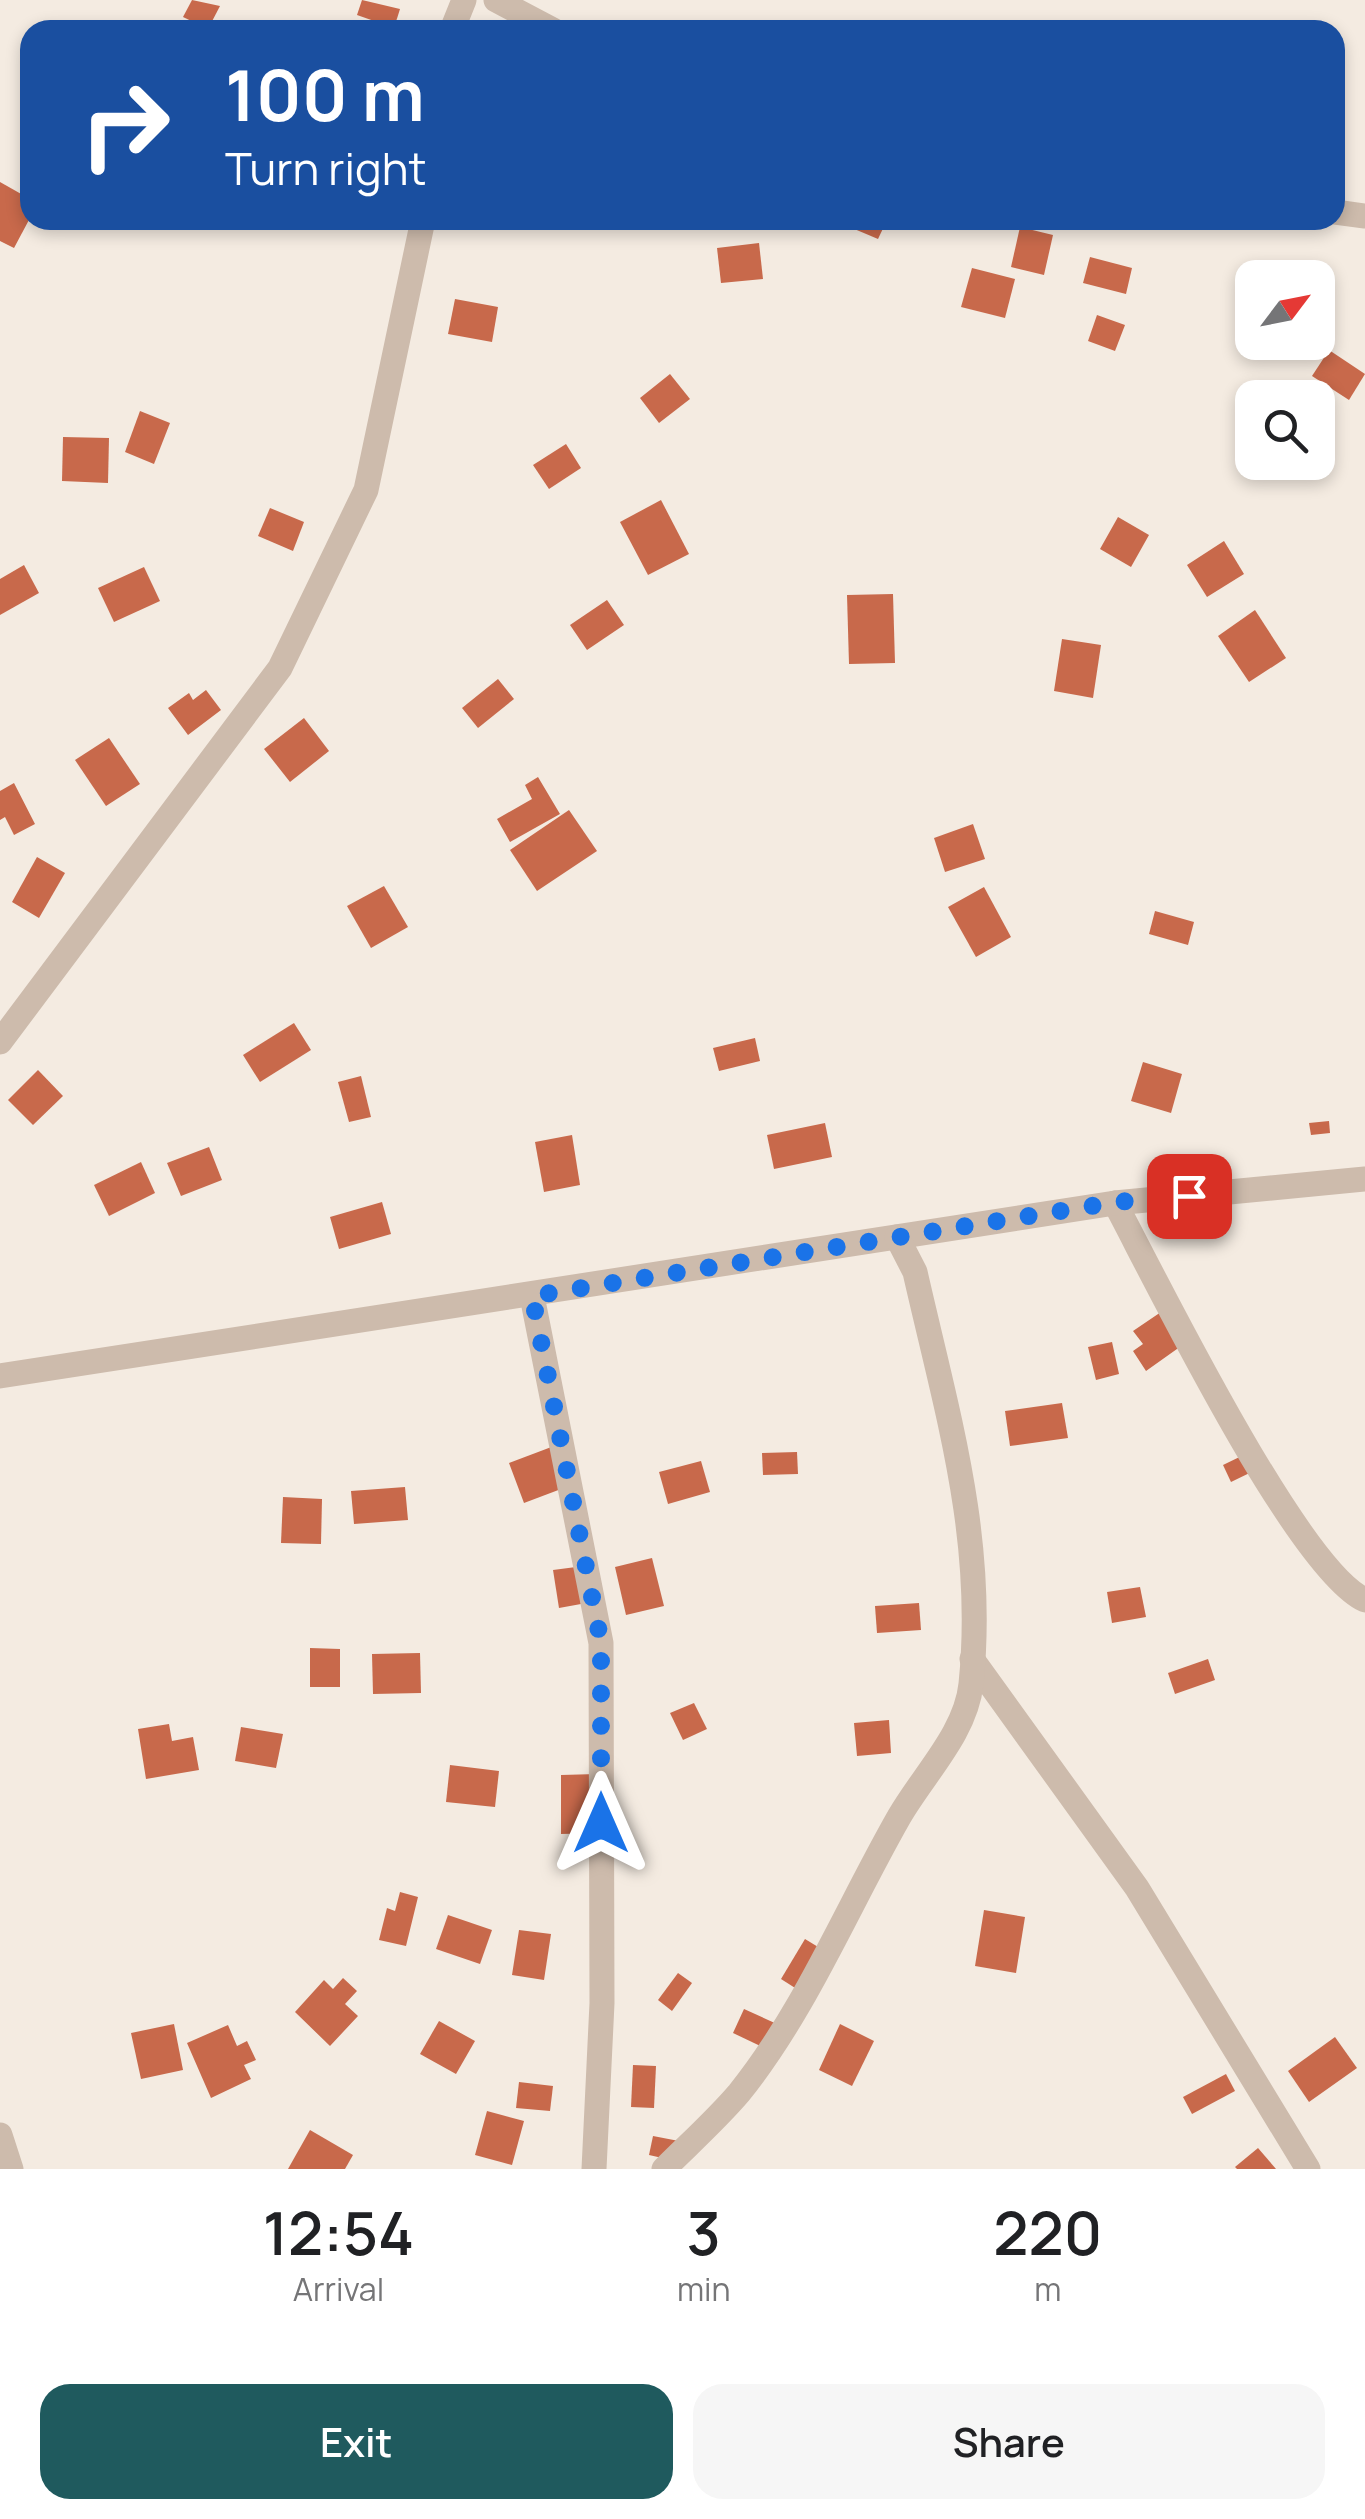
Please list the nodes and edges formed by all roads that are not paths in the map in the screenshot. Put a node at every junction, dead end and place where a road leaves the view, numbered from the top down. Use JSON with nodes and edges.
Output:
{"nodes":[{"id":1,"x":496,"y":0,"type":"edge"},
{"id":2,"x":535,"y":20,"type":"edge"},
{"id":3,"x":422,"y":230,"type":"edge"},
{"id":4,"x":0,"y":1042,"type":"edge"},
{"id":5,"x":1365,"y":1180,"type":"edge"},
{"id":6,"x":1116,"y":1202,"type":"junction"},
{"id":7,"x":897,"y":1237,"type":"junction"},
{"id":8,"x":532,"y":1296,"type":"junction"},
{"id":9,"x":0,"y":1376,"type":"edge"},
{"id":10,"x":1365,"y":1600,"type":"edge"},
{"id":11,"x":972,"y":1659,"type":"junction"},
{"id":12,"x":0,"y":2135,"type":"edge"},
{"id":13,"x":11,"y":2169,"type":"edge"},
{"id":14,"x":594,"y":2169,"type":"edge"},
{"id":15,"x":664,"y":2169,"type":"edge"},
{"id":16,"x":1308,"y":2169,"type":"edge"}],
"edges":[{"from":1,"to":2,"type":"street"},
{"from":3,"to":4,"type":"street"},
{"from":5,"to":6,"type":"street"},
{"from":6,"to":7,"type":"street"},
{"from":6,"to":10,"type":"street"},
{"from":7,"to":8,"type":"street"},
{"from":7,"to":11,"type":"street"},
{"from":8,"to":9,"type":"street"},
{"from":8,"to":14,"type":"street"},
{"from":11,"to":15,"type":"street"},
{"from":11,"to":16,"type":"street"},
{"from":12,"to":13,"type":"street"}]}
